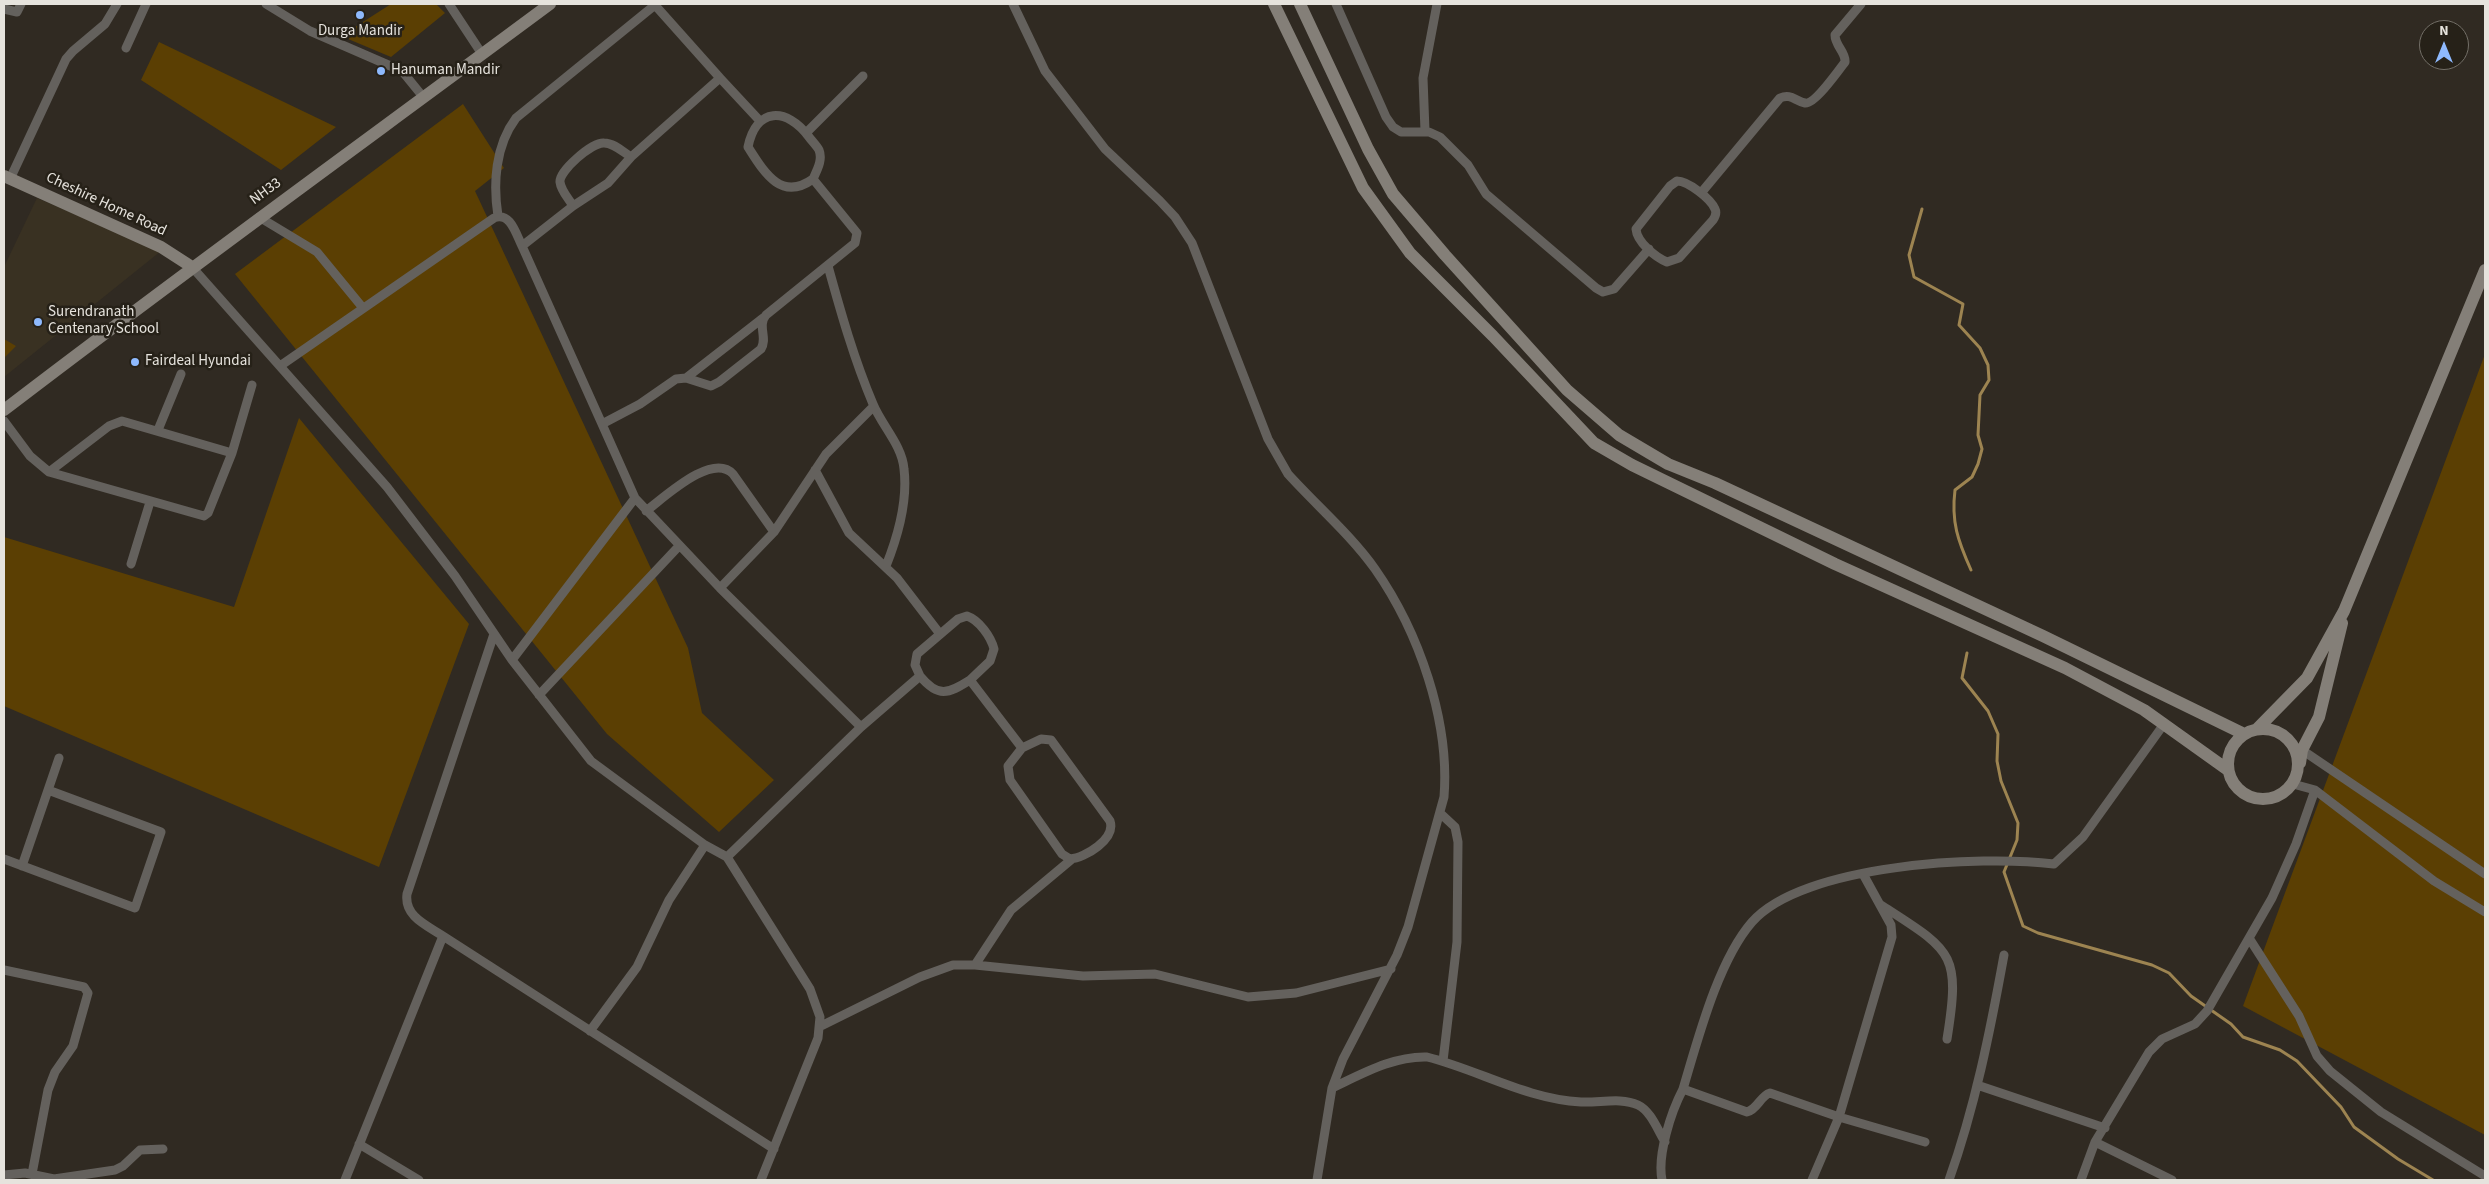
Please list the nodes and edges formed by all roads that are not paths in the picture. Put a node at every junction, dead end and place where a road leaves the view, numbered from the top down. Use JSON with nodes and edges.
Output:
{"nodes":[{"id":1,"x":21,"y":4,"type":"edge"},
{"id":2,"x":117,"y":4,"type":"edge"},
{"id":3,"x":146,"y":4,"type":"edge"},
{"id":4,"x":266,"y":4,"type":"edge"},
{"id":5,"x":449,"y":4,"type":"edge"},
{"id":6,"x":550,"y":4,"type":"edge"},
{"id":7,"x":655,"y":4,"type":"edge"},
{"id":8,"x":1013,"y":4,"type":"edge"},
{"id":9,"x":1274,"y":4,"type":"edge"},
{"id":10,"x":1300,"y":4,"type":"edge"},
{"id":11,"x":1336,"y":4,"type":"edge"},
{"id":12,"x":1437,"y":4,"type":"edge"},
{"id":13,"x":1861,"y":4,"type":"edge"},
{"id":14,"x":4,"y":9,"type":"edge"},
{"id":15,"x":126,"y":48,"type":"dead end"},
{"id":16,"x":482,"y":54,"type":"junction"},
{"id":17,"x":863,"y":76,"type":"dead end"},
{"id":18,"x":720,"y":78,"type":"junction"},
{"id":19,"x":424,"y":98,"type":"junction"},
{"id":20,"x":760,"y":121,"type":"junction"},
{"id":21,"x":1425,"y":132,"type":"junction"},
{"id":22,"x":806,"y":133,"type":"junction"},
{"id":23,"x":631,"y":157,"type":"junction"},
{"id":24,"x":7,"y":178,"type":"edge"},
{"id":25,"x":813,"y":179,"type":"junction"},
{"id":26,"x":1701,"y":193,"type":"junction"},
{"id":27,"x":573,"y":206,"type":"junction"},
{"id":28,"x":498,"y":216,"type":"junction"},
{"id":29,"x":260,"y":217,"type":"junction"},
{"id":30,"x":522,"y":246,"type":"junction"},
{"id":31,"x":1649,"y":249,"type":"junction"},
{"id":32,"x":828,"y":266,"type":"junction"},
{"id":33,"x":192,"y":268,"type":"junction"},
{"id":34,"x":2485,"y":270,"type":"edge"},
{"id":35,"x":363,"y":308,"type":"junction"},
{"id":36,"x":763,"y":318,"type":"junction"},
{"id":37,"x":280,"y":366,"type":"junction"},
{"id":38,"x":181,"y":374,"type":"dead end"},
{"id":39,"x":686,"y":378,"type":"junction"},
{"id":40,"x":252,"y":385,"type":"dead end"},
{"id":41,"x":873,"y":407,"type":"junction"},
{"id":42,"x":4,"y":410,"type":"edge"},
{"id":43,"x":4,"y":421,"type":"edge"},
{"id":44,"x":602,"y":424,"type":"junction"},
{"id":45,"x":158,"y":430,"type":"junction"},
{"id":46,"x":232,"y":453,"type":"junction"},
{"id":47,"x":815,"y":470,"type":"junction"},
{"id":48,"x":49,"y":472,"type":"junction"},
{"id":49,"x":634,"y":498,"type":"junction"},
{"id":50,"x":150,"y":502,"type":"junction"},
{"id":51,"x":646,"y":511,"type":"junction"},
{"id":52,"x":774,"y":532,"type":"junction"},
{"id":53,"x":679,"y":546,"type":"junction"},
{"id":54,"x":131,"y":564,"type":"dead end"},
{"id":55,"x":886,"y":566,"type":"junction"},
{"id":56,"x":720,"y":588,"type":"junction"},
{"id":57,"x":2344,"y":611,"type":"junction"},
{"id":58,"x":494,"y":634,"type":"junction"},
{"id":59,"x":940,"y":634,"type":"junction"},
{"id":60,"x":512,"y":660,"type":"junction"},
{"id":61,"x":920,"y":676,"type":"junction"},
{"id":62,"x":970,"y":680,"type":"junction"},
{"id":63,"x":539,"y":695,"type":"junction"},
{"id":64,"x":2164,"y":724,"type":"junction"},
{"id":65,"x":861,"y":727,"type":"junction"},
{"id":66,"x":2257,"y":728,"type":"junction"},
{"id":67,"x":2244,"y":734,"type":"junction"},
{"id":68,"x":1022,"y":748,"type":"junction"},
{"id":69,"x":2302,"y":750,"type":"junction"},
{"id":70,"x":59,"y":758,"type":"dead end"},
{"id":71,"x":2228,"y":770,"type":"junction"},
{"id":72,"x":2298,"y":771,"type":"junction"},
{"id":73,"x":2293,"y":784,"type":"junction"},
{"id":74,"x":48,"y":790,"type":"junction"},
{"id":75,"x":2315,"y":790,"type":"junction"},
{"id":76,"x":1440,"y":814,"type":"junction"},
{"id":77,"x":705,"y":845,"type":"junction"},
{"id":78,"x":727,"y":856,"type":"junction"},
{"id":79,"x":4,"y":859,"type":"edge"},
{"id":80,"x":1072,"y":859,"type":"junction"},
{"id":81,"x":22,"y":866,"type":"junction"},
{"id":82,"x":1863,"y":874,"type":"junction"},
{"id":83,"x":2485,"y":874,"type":"edge"},
{"id":84,"x":1878,"y":903,"type":"junction"},
{"id":85,"x":2485,"y":912,"type":"edge"},
{"id":86,"x":442,"y":936,"type":"junction"},
{"id":87,"x":2249,"y":938,"type":"junction"},
{"id":88,"x":2004,"y":955,"type":"dead end"},
{"id":89,"x":975,"y":965,"type":"junction"},
{"id":90,"x":1391,"y":968,"type":"junction"},
{"id":91,"x":4,"y":970,"type":"edge"},
{"id":92,"x":821,"y":1026,"type":"junction"},
{"id":93,"x":590,"y":1031,"type":"junction"},
{"id":94,"x":1947,"y":1039,"type":"dead end"},
{"id":95,"x":1443,"y":1062,"type":"junction"},
{"id":96,"x":1977,"y":1085,"type":"junction"},
{"id":97,"x":1332,"y":1088,"type":"junction"},
{"id":98,"x":1683,"y":1089,"type":"junction"},
{"id":99,"x":1840,"y":1117,"type":"junction"},
{"id":100,"x":2105,"y":1128,"type":"junction"},
{"id":101,"x":1666,"y":1142,"type":"junction"},
{"id":102,"x":1925,"y":1142,"type":"dead end"},
{"id":103,"x":2095,"y":1142,"type":"junction"},
{"id":104,"x":359,"y":1144,"type":"junction"},
{"id":105,"x":163,"y":1149,"type":"dead end"},
{"id":106,"x":774,"y":1149,"type":"junction"},
{"id":107,"x":32,"y":1174,"type":"junction"},
{"id":108,"x":4,"y":1175,"type":"edge"},
{"id":109,"x":2485,"y":1176,"type":"edge"},
{"id":110,"x":54,"y":1180,"type":"edge"},
{"id":111,"x":345,"y":1180,"type":"edge"},
{"id":112,"x":420,"y":1180,"type":"edge"},
{"id":113,"x":761,"y":1180,"type":"edge"},
{"id":114,"x":1317,"y":1180,"type":"edge"},
{"id":115,"x":1662,"y":1180,"type":"edge"},
{"id":116,"x":1812,"y":1180,"type":"edge"},
{"id":117,"x":1949,"y":1180,"type":"edge"},
{"id":118,"x":2081,"y":1180,"type":"edge"},
{"id":119,"x":2172,"y":1180,"type":"edge"}],
"edges":[{"from":1,"to":14,"type":"street"},
{"from":2,"to":24,"type":"street"},
{"from":3,"to":15,"type":"street"},
{"from":4,"to":19,"type":"street"},
{"from":5,"to":16,"type":"street"},
{"from":6,"to":16,"type":"main road","name":"NH33"},
{"from":7,"to":18,"type":"street"},
{"from":7,"to":28,"type":"street"},
{"from":8,"to":76,"type":"street"},
{"from":9,"to":64,"type":"main road"},
{"from":10,"to":67,"type":"main road"},
{"from":11,"to":21,"type":"street"},
{"from":12,"to":21,"type":"street"},
{"from":13,"to":26,"type":"street"},
{"from":16,"to":19,"type":"main road","name":"NH33"},
{"from":17,"to":22,"type":"street"},
{"from":18,"to":20,"type":"street"},
{"from":18,"to":23,"type":"street"},
{"from":19,"to":29,"type":"main road","name":"NH33"},
{"from":20,"to":22,"type":"street"},
{"from":20,"to":25,"type":"street"},
{"from":21,"to":31,"type":"street"},
{"from":22,"to":25,"type":"street"},
{"from":23,"to":27,"type":"street"},
{"from":23,"to":27,"type":"street"},
{"from":24,"to":33,"type":"main road","name":"Cheshire Home Road"},
{"from":25,"to":32,"type":"street"},
{"from":26,"to":31,"type":"street"},
{"from":26,"to":31,"type":"street"},
{"from":27,"to":30,"type":"street"},
{"from":28,"to":30,"type":"street"},
{"from":28,"to":35,"type":"street"},
{"from":29,"to":33,"type":"main road","name":"NH33"},
{"from":29,"to":35,"type":"street"},
{"from":30,"to":44,"type":"street"},
{"from":32,"to":36,"type":"street"},
{"from":32,"to":41,"type":"street"},
{"from":33,"to":37,"type":"street"},
{"from":33,"to":42,"type":"main road","name":"NH33"},
{"from":34,"to":57,"type":"main road"},
{"from":35,"to":37,"type":"street"},
{"from":36,"to":39,"type":"street"},
{"from":36,"to":39,"type":"street"},
{"from":37,"to":58,"type":"street"},
{"from":38,"to":45,"type":"street"},
{"from":39,"to":44,"type":"street"},
{"from":40,"to":46,"type":"street"},
{"from":41,"to":47,"type":"street"},
{"from":41,"to":55,"type":"street"},
{"from":43,"to":48,"type":"street"},
{"from":44,"to":49,"type":"street"},
{"from":45,"to":46,"type":"street"},
{"from":45,"to":48,"type":"street"},
{"from":46,"to":50,"type":"street"},
{"from":47,"to":52,"type":"street"},
{"from":47,"to":55,"type":"street"},
{"from":48,"to":50,"type":"street"},
{"from":49,"to":51,"type":"street"},
{"from":49,"to":60,"type":"street"},
{"from":50,"to":54,"type":"street"},
{"from":51,"to":52,"type":"street"},
{"from":51,"to":53,"type":"street"},
{"from":52,"to":56,"type":"street"},
{"from":53,"to":56,"type":"street"},
{"from":53,"to":63,"type":"street"},
{"from":55,"to":59,"type":"street"},
{"from":56,"to":65,"type":"street"},
{"from":57,"to":66,"type":"main road"},
{"from":57,"to":69,"type":"main road"},
{"from":58,"to":60,"type":"street"},
{"from":58,"to":86,"type":"street"},
{"from":59,"to":61,"type":"street"},
{"from":59,"to":62,"type":"street"},
{"from":60,"to":63,"type":"street"},
{"from":61,"to":62,"type":"street"},
{"from":61,"to":65,"type":"street"},
{"from":62,"to":68,"type":"street"},
{"from":63,"to":77,"type":"street"},
{"from":64,"to":71,"type":"main road"},
{"from":64,"to":82,"type":"street"},
{"from":65,"to":78,"type":"street"},
{"from":66,"to":67,"type":"main road"},
{"from":66,"to":72,"type":"main road"},
{"from":67,"to":71,"type":"main road"},
{"from":68,"to":80,"type":"street"},
{"from":68,"to":80,"type":"street"},
{"from":69,"to":72,"type":"main road"},
{"from":69,"to":83,"type":"street"},
{"from":70,"to":74,"type":"street"},
{"from":71,"to":73,"type":"main road"},
{"from":72,"to":73,"type":"main road"},
{"from":73,"to":75,"type":"street"},
{"from":74,"to":81,"type":"street"},
{"from":74,"to":81,"type":"street"},
{"from":75,"to":85,"type":"street"},
{"from":75,"to":87,"type":"street"},
{"from":76,"to":90,"type":"street"},
{"from":76,"to":95,"type":"street"},
{"from":77,"to":78,"type":"street"},
{"from":77,"to":93,"type":"street"},
{"from":78,"to":92,"type":"street"},
{"from":79,"to":81,"type":"street"},
{"from":80,"to":89,"type":"street"},
{"from":82,"to":84,"type":"street"},
{"from":82,"to":98,"type":"street"},
{"from":84,"to":94,"type":"street"},
{"from":84,"to":99,"type":"street"},
{"from":86,"to":93,"type":"street"},
{"from":86,"to":104,"type":"street"},
{"from":87,"to":100,"type":"street"},
{"from":87,"to":109,"type":"street"},
{"from":88,"to":96,"type":"street"},
{"from":89,"to":90,"type":"street"},
{"from":89,"to":92,"type":"street"},
{"from":90,"to":97,"type":"street"},
{"from":91,"to":107,"type":"street"},
{"from":92,"to":106,"type":"street"},
{"from":93,"to":106,"type":"street"},
{"from":95,"to":97,"type":"street"},
{"from":95,"to":101,"type":"street"},
{"from":96,"to":100,"type":"street"},
{"from":96,"to":117,"type":"street"},
{"from":97,"to":114,"type":"street"},
{"from":98,"to":99,"type":"street"},
{"from":98,"to":101,"type":"street"},
{"from":99,"to":102,"type":"street"},
{"from":99,"to":116,"type":"street"},
{"from":100,"to":103,"type":"street"},
{"from":101,"to":115,"type":"street"},
{"from":103,"to":118,"type":"street"},
{"from":103,"to":119,"type":"street"},
{"from":104,"to":111,"type":"street"},
{"from":104,"to":112,"type":"street"},
{"from":105,"to":110,"type":"street"},
{"from":106,"to":113,"type":"street"},
{"from":107,"to":108,"type":"street"},
{"from":107,"to":110,"type":"street"}]}
